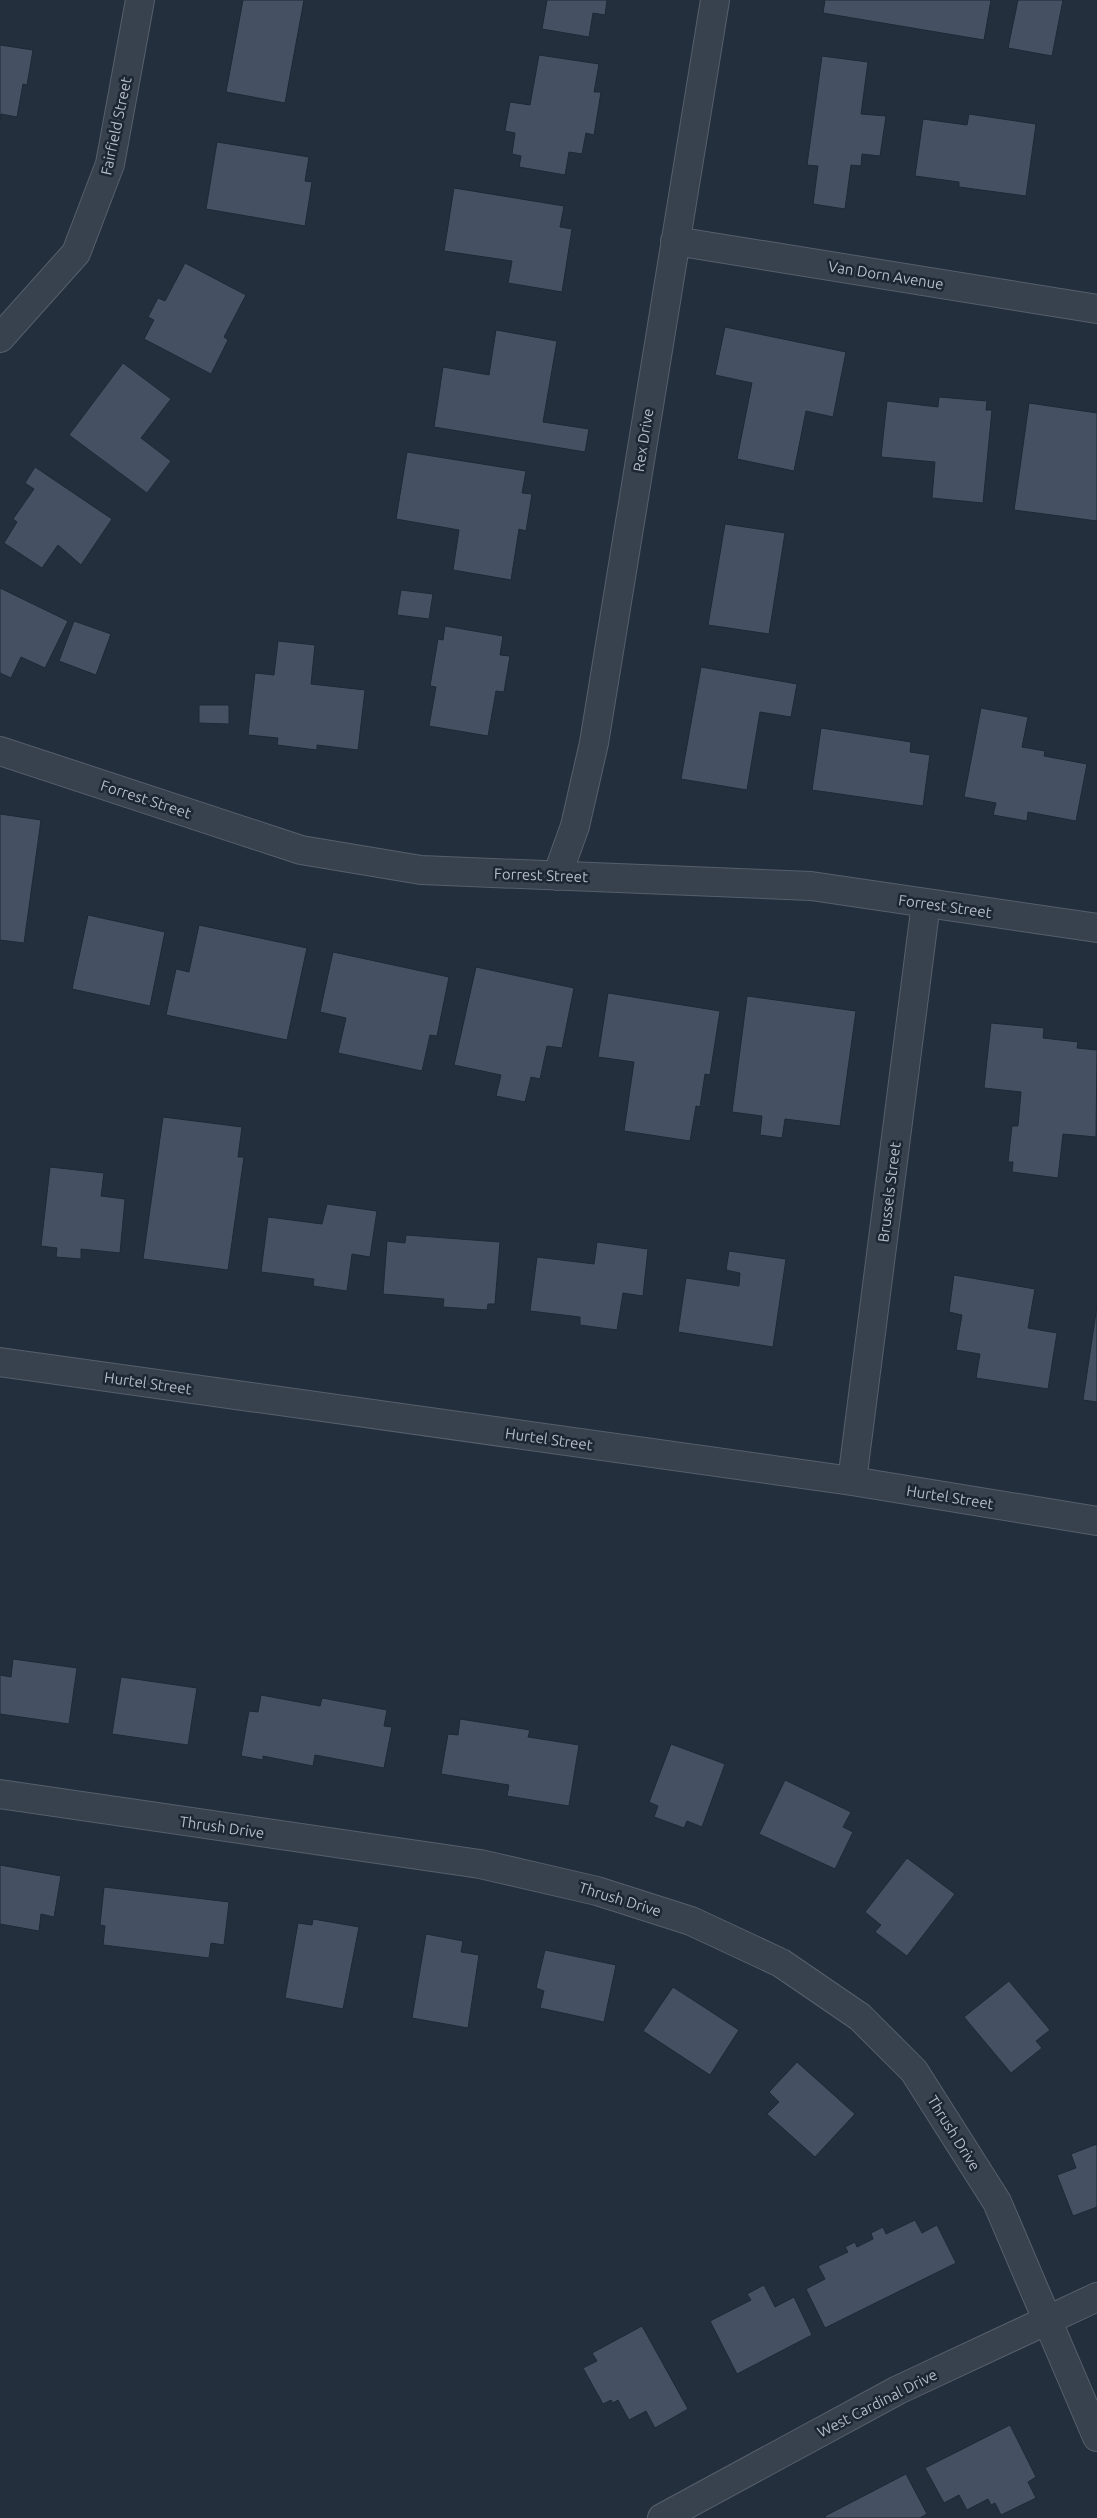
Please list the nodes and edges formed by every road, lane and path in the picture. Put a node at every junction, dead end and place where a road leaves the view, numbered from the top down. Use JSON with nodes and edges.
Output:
{"nodes":[{"id":1,"x":140,"y":0,"type":"edge"},
{"id":2,"x":715,"y":0,"type":"edge"},
{"id":3,"x":674,"y":241,"type":"junction"},
{"id":4,"x":1097,"y":309,"type":"edge"},
{"id":5,"x":0,"y":338,"type":"edge"},
{"id":6,"x":0,"y":751,"type":"edge"},
{"id":7,"x":557,"y":876,"type":"junction"},
{"id":8,"x":926,"y":903,"type":"junction"},
{"id":9,"x":1097,"y":928,"type":"edge"},
{"id":10,"x":0,"y":1362,"type":"edge"},
{"id":11,"x":852,"y":1481,"type":"junction"},
{"id":12,"x":1097,"y":1521,"type":"edge"},
{"id":13,"x":0,"y":1794,"type":"edge"},
{"id":14,"x":1097,"y":2297,"type":"edge"},
{"id":15,"x":1047,"y":2320,"type":"junction"},
{"id":16,"x":1097,"y":2437,"type":"edge"},
{"id":17,"x":662,"y":2518,"type":"edge"}],
"edges":[{"from":1,"to":5,"type":"street","name":"Fairfield Street"},
{"from":2,"to":3,"type":"street","name":"Rex Drive"},
{"from":3,"to":4,"type":"street","name":"Van Dorn Avenue"},
{"from":3,"to":7,"type":"street","name":"Rex Drive"},
{"from":6,"to":7,"type":"street","name":"Forrest Street"},
{"from":7,"to":8,"type":"street","name":"Forrest Street"},
{"from":8,"to":9,"type":"street","name":"Forrest Street"},
{"from":8,"to":11,"type":"street","name":"Brussels Street"},
{"from":10,"to":11,"type":"street","name":"Hurtel Street"},
{"from":11,"to":12,"type":"street","name":"Hurtel Street"},
{"from":13,"to":15,"type":"street","name":"Thrush Drive"},
{"from":14,"to":15,"type":"street","name":"West Cardinal Drive"},
{"from":15,"to":16,"type":"street","name":"Thrush Drive"},
{"from":15,"to":17,"type":"street","name":"West Cardinal Drive"}]}
